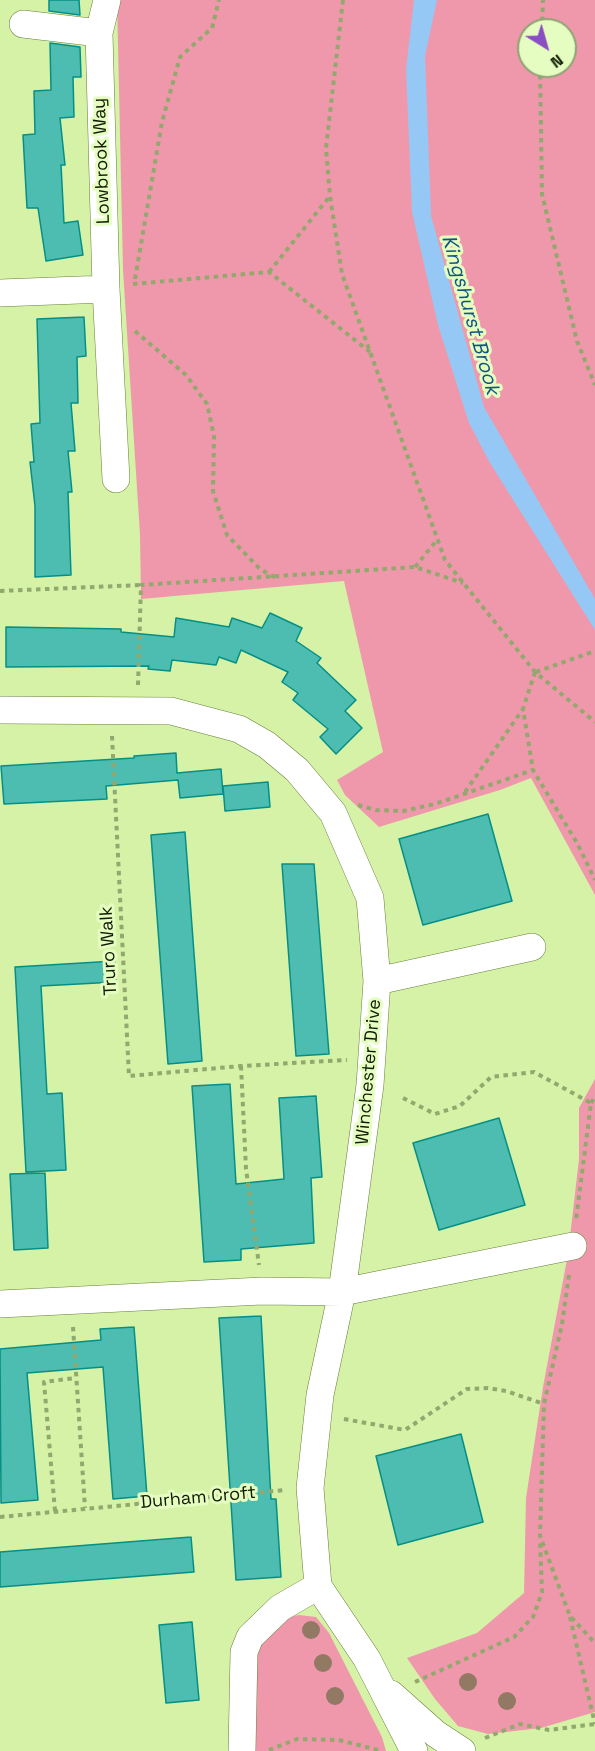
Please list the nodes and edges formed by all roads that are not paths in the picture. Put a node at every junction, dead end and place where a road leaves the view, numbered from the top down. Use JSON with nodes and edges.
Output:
{"nodes":[{"id":1,"x":107,"y":0,"type":"edge"},
{"id":2,"x":23,"y":24,"type":"dead end"},
{"id":3,"x":99,"y":33,"type":"junction"},
{"id":4,"x":106,"y":289,"type":"junction"},
{"id":5,"x":0,"y":293,"type":"edge"},
{"id":6,"x":116,"y":479,"type":"dead end"},
{"id":7,"x":0,"y":710,"type":"edge"},
{"id":8,"x":532,"y":947,"type":"dead end"},
{"id":9,"x":377,"y":981,"type":"junction"},
{"id":10,"x":573,"y":1246,"type":"road end"},
{"id":11,"x":342,"y":1292,"type":"junction"},
{"id":12,"x":0,"y":1304,"type":"edge"},
{"id":13,"x":318,"y":1586,"type":"junction"},
{"id":14,"x":381,"y":1685,"type":"junction"},
{"id":15,"x":455,"y":1746,"type":"edge"},
{"id":16,"x":242,"y":1751,"type":"edge"},
{"id":17,"x":414,"y":1751,"type":"edge"}],
"edges":[{"from":1,"to":3,"type":"street","name":"Lowbrook Way"},
{"from":2,"to":3,"type":"street"},
{"from":3,"to":4,"type":"street","name":"Lowbrook Way"},
{"from":4,"to":5,"type":"street"},
{"from":4,"to":6,"type":"street","name":"Lowbrook Way"},
{"from":7,"to":9,"type":"street","name":"Winchester Drive"},
{"from":8,"to":9,"type":"street"},
{"from":9,"to":11,"type":"street","name":"Winchester Drive"},
{"from":10,"to":11,"type":"street"},
{"from":11,"to":12,"type":"street"},
{"from":11,"to":13,"type":"street","name":"Winchester Drive"},
{"from":13,"to":14,"type":"street","name":"Winchester Drive"},
{"from":13,"to":16,"type":"street"},
{"from":14,"to":15,"type":"street","name":"Winchester Drive"},
{"from":14,"to":17,"type":"street","name":"Winchester Drive"}]}
